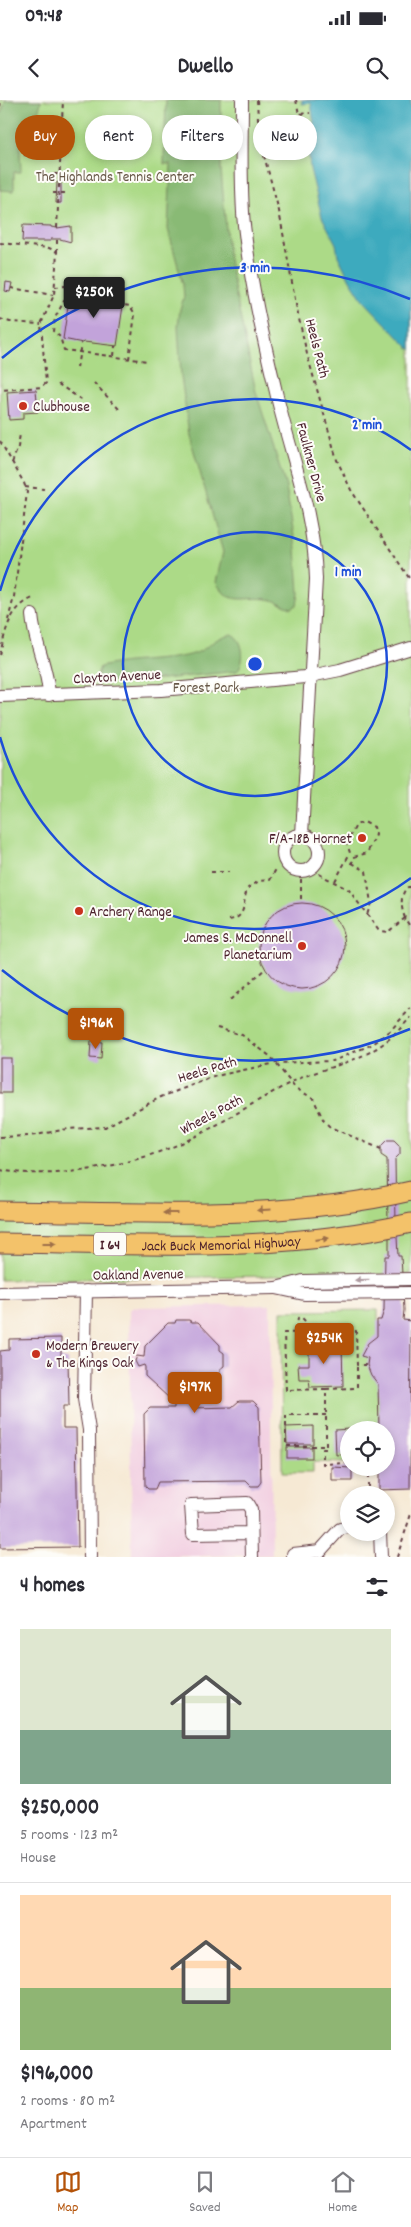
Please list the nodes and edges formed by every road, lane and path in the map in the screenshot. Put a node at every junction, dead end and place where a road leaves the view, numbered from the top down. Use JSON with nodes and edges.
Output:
{"nodes":[{"id":1,"x":1,"y":100,"type":"edge"},
{"id":2,"x":62,"y":100,"type":"edge"},
{"id":3,"x":242,"y":100,"type":"edge"},
{"id":4,"x":257,"y":100,"type":"edge"},
{"id":5,"x":296,"y":100,"type":"edge"},
{"id":6,"x":0,"y":107,"type":"edge"},
{"id":7,"x":310,"y":112,"type":"dead end"},
{"id":8,"x":62,"y":115,"type":"edge"},
{"id":9,"x":60,"y":161,"type":"joint"},
{"id":10,"x":66,"y":162,"type":"dead end"},
{"id":11,"x":54,"y":174,"type":"dead end"},
{"id":12,"x":59,"y":174,"type":"junction"},
{"id":13,"x":65,"y":174,"type":"dead end"},
{"id":14,"x":53,"y":192,"type":"dead end"},
{"id":15,"x":58,"y":193,"type":"junction"},
{"id":16,"x":65,"y":193,"type":"dead end"},
{"id":17,"x":57,"y":228,"type":"dead end"},
{"id":18,"x":57,"y":239,"type":"dead end"},
{"id":19,"x":0,"y":243,"type":"edge"},
{"id":20,"x":57,"y":252,"type":"junction"},
{"id":21,"x":55,"y":287,"type":"junction"},
{"id":22,"x":11,"y":288,"type":"dead end"},
{"id":23,"x":54,"y":295,"type":"junction"},
{"id":24,"x":117,"y":296,"type":"dead end"},
{"id":25,"x":0,"y":319,"type":"edge"},
{"id":26,"x":41,"y":324,"type":"junction"},
{"id":27,"x":81,"y":343,"type":"dead end"},
{"id":28,"x":116,"y":346,"type":"dead end"},
{"id":29,"x":80,"y":352,"type":"junction"},
{"id":30,"x":114,"y":357,"type":"junction"},
{"id":31,"x":129,"y":359,"type":"junction"},
{"id":32,"x":147,"y":361,"type":"dead end"},
{"id":33,"x":77,"y":368,"type":"dead end"},
{"id":34,"x":94,"y":383,"type":"dead end"},
{"id":35,"x":58,"y":384,"type":"dead end"},
{"id":36,"x":0,"y":390,"type":"edge"},
{"id":37,"x":82,"y":400,"type":"dead end"},
{"id":38,"x":119,"y":409,"type":"dead end"},
{"id":39,"x":20,"y":434,"type":"dead end"},
{"id":40,"x":0,"y":441,"type":"edge"},
{"id":41,"x":12,"y":463,"type":"junction"},
{"id":42,"x":26,"y":487,"type":"junction"},
{"id":43,"x":44,"y":488,"type":"dead end"},
{"id":44,"x":411,"y":582,"type":"edge"},
{"id":45,"x":33,"y":598,"type":"dead end"},
{"id":46,"x":32,"y":616,"type":"dead end"},
{"id":47,"x":8,"y":620,"type":"junction"},
{"id":48,"x":411,"y":648,"type":"edge"},
{"id":49,"x":0,"y":655,"type":"edge"},
{"id":50,"x":311,"y":676,"type":"junction"},
{"id":51,"x":49,"y":695,"type":"junction"},
{"id":52,"x":0,"y":696,"type":"edge"},
{"id":53,"x":302,"y":835,"type":"dead end"},
{"id":54,"x":346,"y":860,"type":"junction"},
{"id":55,"x":352,"y":863,"type":"junction"},
{"id":56,"x":276,"y":870,"type":"dead end"},
{"id":57,"x":211,"y":872,"type":"dead end"},
{"id":58,"x":229,"y":872,"type":"dead end"},
{"id":59,"x":319,"y":874,"type":"dead end"},
{"id":60,"x":301,"y":879,"type":"dead end"},
{"id":61,"x":335,"y":881,"type":"junction"},
{"id":62,"x":411,"y":887,"type":"edge"},
{"id":63,"x":301,"y":901,"type":"dead end"},
{"id":64,"x":367,"y":915,"type":"junction"},
{"id":65,"x":405,"y":918,"type":"junction"},
{"id":66,"x":229,"y":920,"type":"dead end"},
{"id":67,"x":411,"y":927,"type":"edge"},
{"id":68,"x":265,"y":969,"type":"dead end"},
{"id":69,"x":230,"y":1000,"type":"dead end"},
{"id":70,"x":411,"y":1008,"type":"edge"},
{"id":71,"x":411,"y":1017,"type":"edge"},
{"id":72,"x":217,"y":1028,"type":"dead end"},
{"id":73,"x":276,"y":1063,"type":"junction"},
{"id":74,"x":290,"y":1083,"type":"junction"},
{"id":75,"x":0,"y":1137,"type":"edge"},
{"id":76,"x":381,"y":1149,"type":"dead end"},
{"id":77,"x":0,"y":1170,"type":"edge"},
{"id":78,"x":407,"y":1191,"type":"edge"},
{"id":79,"x":0,"y":1211,"type":"edge"},
{"id":80,"x":409,"y":1224,"type":"edge"},
{"id":81,"x":0,"y":1243,"type":"edge"},
{"id":82,"x":411,"y":1279,"type":"edge"},
{"id":83,"x":276,"y":1288,"type":"junction"},
{"id":84,"x":86,"y":1291,"type":"junction"},
{"id":85,"x":0,"y":1293,"type":"edge"},
{"id":86,"x":411,"y":1293,"type":"edge"},
{"id":87,"x":308,"y":1326,"type":"junction"},
{"id":88,"x":309,"y":1332,"type":"junction"},
{"id":89,"x":357,"y":1365,"type":"junction"},
{"id":90,"x":367,"y":1365,"type":"dead end"},
{"id":91,"x":326,"y":1389,"type":"junction"},
{"id":92,"x":326,"y":1415,"type":"junction"},
{"id":93,"x":326,"y":1446,"type":"junction"},
{"id":94,"x":340,"y":1464,"type":"edge"},
{"id":95,"x":411,"y":1514,"type":"edge"},
{"id":96,"x":340,"y":1529,"type":"edge"},
{"id":97,"x":251,"y":1533,"type":"junction"},
{"id":98,"x":383,"y":1541,"type":"edge"},
{"id":99,"x":90,"y":1557,"type":"edge"},
{"id":100,"x":252,"y":1557,"type":"edge"},
{"id":101,"x":293,"y":1557,"type":"edge"},
{"id":102,"x":381,"y":1557,"type":"edge"},
{"id":103,"x":397,"y":1557,"type":"edge"}],
"edges":[{"from":1,"to":6,"type":"path"},
{"from":2,"to":8,"type":"path"},
{"from":3,"to":50,"type":"street","name":"Faulkner Drive"},
{"from":4,"to":44,"type":"path","name":"Heels Path"},
{"from":5,"to":7,"type":"path"},
{"from":9,"to":10,"type":"path"},
{"from":9,"to":12,"type":"path"},
{"from":11,"to":12,"type":"path"},
{"from":12,"to":13,"type":"path"},
{"from":12,"to":15,"type":"path"},
{"from":14,"to":15,"type":"path"},
{"from":15,"to":16,"type":"path"},
{"from":15,"to":17,"type":"path"},
{"from":18,"to":20,"type":"path"},
{"from":19,"to":20,"type":"path"},
{"from":20,"to":21,"type":"path"},
{"from":21,"to":23,"type":"path"},
{"from":21,"to":29,"type":"path"},
{"from":22,"to":23,"type":"path"},
{"from":23,"to":26,"type":"path"},
{"from":24,"to":31,"type":"path"},
{"from":25,"to":26,"type":"path"},
{"from":26,"to":36,"type":"path"},
{"from":27,"to":29,"type":"path"},
{"from":28,"to":30,"type":"path"},
{"from":29,"to":30,"type":"path"},
{"from":29,"to":33,"type":"path"},
{"from":30,"to":31,"type":"path"},
{"from":31,"to":32,"type":"path"},
{"from":34,"to":38,"type":"path"},
{"from":35,"to":37,"type":"path"},
{"from":39,"to":41,"type":"path"},
{"from":40,"to":41,"type":"path"},
{"from":41,"to":42,"type":"path"},
{"from":42,"to":43,"type":"path"},
{"from":42,"to":47,"type":"path"},
{"from":45,"to":47,"type":"path"},
{"from":46,"to":51,"type":"street"},
{"from":47,"to":49,"type":"path"},
{"from":48,"to":50,"type":"street","name":"Clayton Avenue"},
{"from":50,"to":51,"type":"street","name":"Clayton Avenue"},
{"from":50,"to":53,"type":"street","name":"Faulkner Drive"},
{"from":51,"to":52,"type":"street","name":"Clayton Avenue"},
{"from":54,"to":55,"type":"path"},
{"from":54,"to":55,"type":"path"},
{"from":54,"to":61,"type":"path"},
{"from":55,"to":64,"type":"path"},
{"from":56,"to":66,"type":"path"},
{"from":57,"to":58,"type":"path"},
{"from":59,"to":61,"type":"path"},
{"from":60,"to":63,"type":"path"},
{"from":61,"to":64,"type":"path"},
{"from":62,"to":65,"type":"path"},
{"from":64,"to":65,"type":"path"},
{"from":65,"to":67,"type":"path"},
{"from":68,"to":69,"type":"path"},
{"from":70,"to":73,"type":"path","name":"Heels Path"},
{"from":71,"to":74,"type":"path","name":"Wheels Path"},
{"from":72,"to":73,"type":"path"},
{"from":73,"to":74,"type":"path"},
{"from":73,"to":75,"type":"path","name":"Heels Path"},
{"from":74,"to":76,"type":"path"},
{"from":74,"to":77,"type":"path","name":"Wheels Path"},
{"from":78,"to":79,"type":"highway","name":"Jack Buck Memorial Highway","number":"I 64","one_way":true},
{"from":81,"to":80,"type":"highway","name":"Jack Buck Memorial Highway","number":"I 64","one_way":true},
{"from":82,"to":83,"type":"street","name":"Oakland Avenue","one_way":true},
{"from":83,"to":84,"type":"street","name":"Oakland Avenue"},
{"from":83,"to":86,"type":"street","name":"Oakland Avenue"},
{"from":84,"to":85,"type":"street","name":"Oakland Avenue"},
{"from":84,"to":99,"type":"street"},
{"from":87,"to":87,"type":"path"},
{"from":87,"to":88,"type":"path"},
{"from":88,"to":89,"type":"path"},
{"from":88,"to":91,"type":"path"},
{"from":89,"to":90,"type":"path"},
{"from":89,"to":91,"type":"path"},
{"from":91,"to":92,"type":"path"},
{"from":92,"to":93,"type":"path"},
{"from":92,"to":93,"type":"path"},
{"from":93,"to":94,"type":"path"},
{"from":95,"to":103,"type":"path"},
{"from":96,"to":101,"type":"street"},
{"from":97,"to":97,"type":"street"},
{"from":97,"to":100,"type":"street"},
{"from":98,"to":102,"type":"street"}]}
